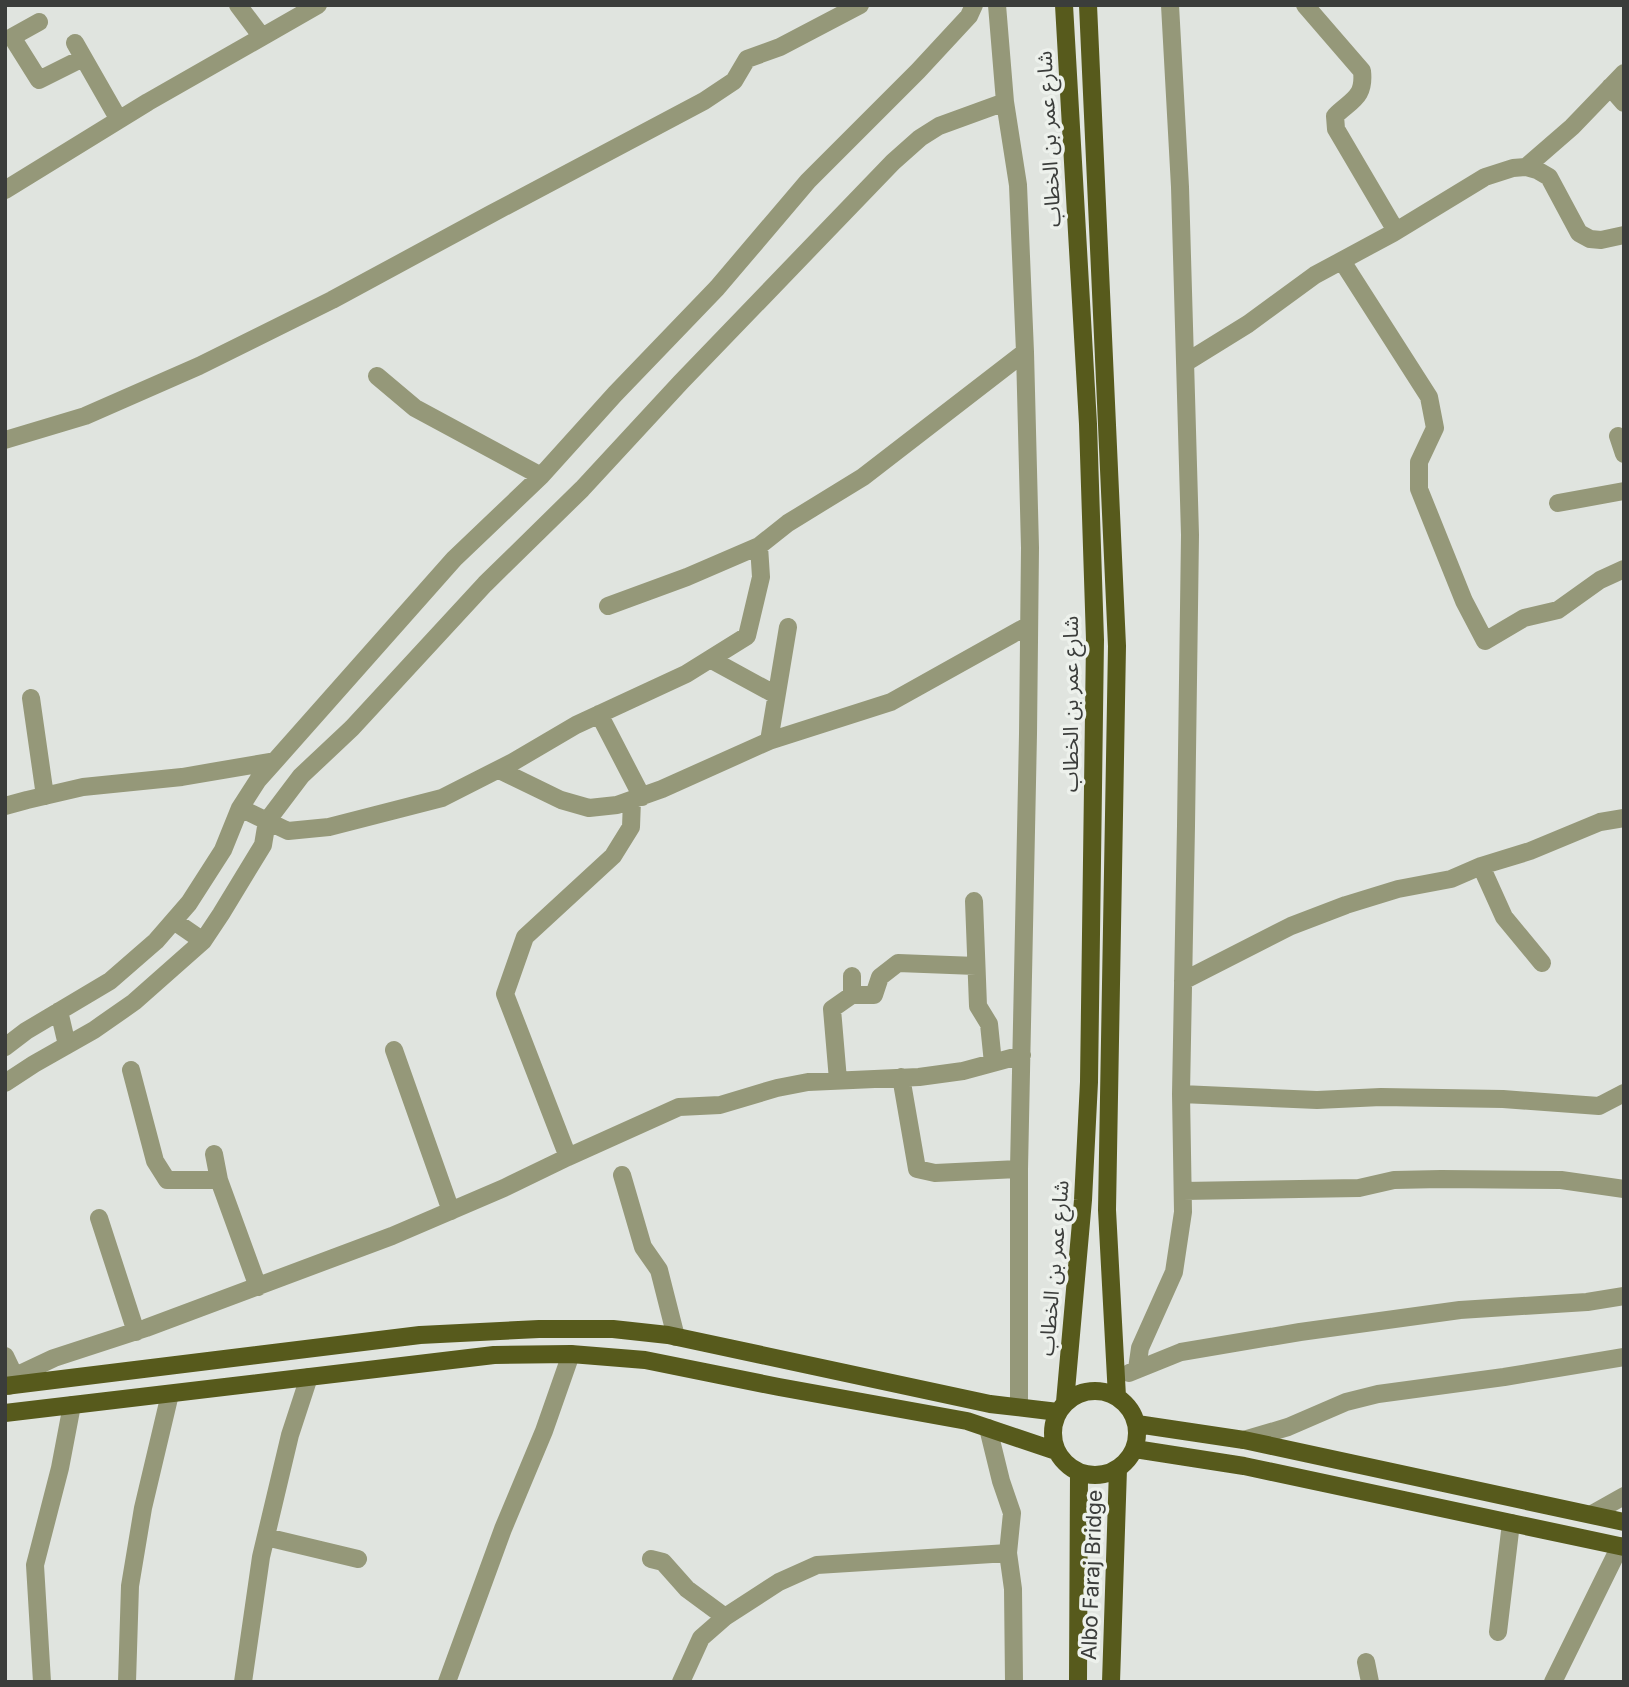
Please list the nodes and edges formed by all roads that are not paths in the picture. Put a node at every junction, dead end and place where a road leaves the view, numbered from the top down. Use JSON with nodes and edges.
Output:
{"nodes":[{"id":1,"x":238,"y":5,"type":"edge"},
{"id":2,"x":318,"y":5,"type":"edge"},
{"id":3,"x":860,"y":5,"type":"edge"},
{"id":4,"x":974,"y":5,"type":"edge"},
{"id":5,"x":997,"y":5,"type":"edge"},
{"id":6,"x":1065,"y":5,"type":"edge"},
{"id":7,"x":1088,"y":5,"type":"edge"},
{"id":8,"x":1170,"y":5,"type":"edge"},
{"id":9,"x":1305,"y":5,"type":"edge"},
{"id":10,"x":39,"y":22,"type":"dead end"},
{"id":11,"x":261,"y":37,"type":"junction"},
{"id":12,"x":1624,"y":73,"type":"edge"},
{"id":13,"x":1610,"y":87,"type":"junction"},
{"id":14,"x":1005,"y":102,"type":"junction"},
{"id":15,"x":1624,"y":103,"type":"edge"},
{"id":16,"x":119,"y":121,"type":"junction"},
{"id":17,"x":1526,"y":167,"type":"junction"},
{"id":18,"x":5,"y":190,"type":"edge"},
{"id":19,"x":1396,"y":231,"type":"junction"},
{"id":20,"x":1624,"y":235,"type":"edge"},
{"id":21,"x":1342,"y":261,"type":"junction"},
{"id":22,"x":1025,"y":352,"type":"junction"},
{"id":23,"x":1185,"y":363,"type":"junction"},
{"id":24,"x":377,"y":376,"type":"dead end"},
{"id":25,"x":1618,"y":436,"type":"dead end"},
{"id":26,"x":5,"y":440,"type":"edge"},
{"id":27,"x":1624,"y":454,"type":"edge"},
{"id":28,"x":541,"y":476,"type":"junction"},
{"id":29,"x":1624,"y":491,"type":"edge"},
{"id":30,"x":1558,"y":503,"type":"dead end"},
{"id":31,"x":759,"y":546,"type":"junction"},
{"id":32,"x":1624,"y":569,"type":"edge"},
{"id":33,"x":608,"y":606,"type":"dead end"},
{"id":34,"x":1029,"y":625,"type":"junction"},
{"id":35,"x":788,"y":627,"type":"dead end"},
{"id":36,"x":710,"y":659,"type":"junction"},
{"id":37,"x":776,"y":695,"type":"junction"},
{"id":38,"x":31,"y":698,"type":"dead end"},
{"id":39,"x":600,"y":714,"type":"junction"},
{"id":40,"x":769,"y":741,"type":"junction"},
{"id":41,"x":275,"y":761,"type":"junction"},
{"id":42,"x":499,"y":770,"type":"junction"},
{"id":43,"x":45,"y":796,"type":"junction"},
{"id":44,"x":637,"y":798,"type":"junction"},
{"id":45,"x":5,"y":806,"type":"edge"},
{"id":46,"x":240,"y":808,"type":"junction"},
{"id":47,"x":1624,"y":818,"type":"edge"},
{"id":48,"x":267,"y":821,"type":"junction"},
{"id":49,"x":1481,"y":866,"type":"junction"},
{"id":50,"x":974,"y":901,"type":"dead end"},
{"id":51,"x":174,"y":921,"type":"junction"},
{"id":52,"x":202,"y":941,"type":"junction"},
{"id":53,"x":1542,"y":963,"type":"dead end"},
{"id":54,"x":976,"y":966,"type":"junction"},
{"id":55,"x":852,"y":976,"type":"dead end"},
{"id":56,"x":1183,"y":981,"type":"junction"},
{"id":57,"x":852,"y":995,"type":"junction"},
{"id":58,"x":59,"y":1011,"type":"junction"},
{"id":59,"x":67,"y":1045,"type":"junction"},
{"id":60,"x":5,"y":1047,"type":"edge"},
{"id":61,"x":394,"y":1050,"type":"dead end"},
{"id":62,"x":1022,"y":1055,"type":"junction"},
{"id":63,"x":993,"y":1063,"type":"junction"},
{"id":64,"x":131,"y":1070,"type":"dead end"},
{"id":65,"x":901,"y":1077,"type":"junction"},
{"id":66,"x":838,"y":1080,"type":"junction"},
{"id":67,"x":5,"y":1083,"type":"edge"},
{"id":68,"x":1624,"y":1093,"type":"edge"},
{"id":69,"x":1181,"y":1094,"type":"junction"},
{"id":70,"x":214,"y":1154,"type":"dead end"},
{"id":71,"x":568,"y":1157,"type":"junction"},
{"id":72,"x":1019,"y":1169,"type":"junction"},
{"id":73,"x":622,"y":1175,"type":"dead end"},
{"id":74,"x":219,"y":1180,"type":"junction"},
{"id":75,"x":1624,"y":1189,"type":"edge"},
{"id":76,"x":1183,"y":1191,"type":"junction"},
{"id":77,"x":451,"y":1211,"type":"junction"},
{"id":78,"x":99,"y":1217,"type":"dead end"},
{"id":79,"x":258,"y":1287,"type":"junction"},
{"id":80,"x":1624,"y":1296,"type":"edge"},
{"id":81,"x":136,"y":1332,"type":"junction"},
{"id":82,"x":676,"y":1336,"type":"junction"},
{"id":83,"x":571,"y":1354,"type":"junction"},
{"id":84,"x":5,"y":1356,"type":"edge"},
{"id":85,"x":1624,"y":1357,"type":"edge"},
{"id":86,"x":1137,"y":1370,"type":"junction"},
{"id":87,"x":309,"y":1377,"type":"junction"},
{"id":88,"x":10,"y":1384,"type":"edge"},
{"id":89,"x":1117,"y":1388,"type":"junction"},
{"id":90,"x":170,"y":1394,"type":"junction"},
{"id":91,"x":72,"y":1405,"type":"junction"},
{"id":92,"x":1019,"y":1406,"type":"junction"},
{"id":93,"x":1062,"y":1407,"type":"junction"},
{"id":94,"x":5,"y":1413,"type":"edge"},
{"id":95,"x":1137,"y":1424,"type":"junction"},
{"id":96,"x":988,"y":1428,"type":"junction"},
{"id":97,"x":1244,"y":1440,"type":"junction"},
{"id":98,"x":1135,"y":1449,"type":"junction"},
{"id":99,"x":1056,"y":1451,"type":"junction"},
{"id":100,"x":1118,"y":1469,"type":"junction"},
{"id":101,"x":1079,"y":1472,"type":"junction"},
{"id":102,"x":1624,"y":1496,"type":"edge"},
{"id":103,"x":1592,"y":1514,"type":"junction"},
{"id":104,"x":1624,"y":1522,"type":"edge"},
{"id":105,"x":1511,"y":1523,"type":"junction"},
{"id":106,"x":266,"y":1536,"type":"junction"},
{"id":107,"x":1622,"y":1546,"type":"edge"},
{"id":108,"x":1008,"y":1553,"type":"junction"},
{"id":109,"x":358,"y":1559,"type":"dead end"},
{"id":110,"x":651,"y":1559,"type":"dead end"},
{"id":111,"x":725,"y":1616,"type":"junction"},
{"id":112,"x":1498,"y":1632,"type":"dead end"},
{"id":113,"x":1366,"y":1662,"type":"dead end"},
{"id":114,"x":42,"y":1682,"type":"edge"},
{"id":115,"x":127,"y":1682,"type":"edge"},
{"id":116,"x":243,"y":1682,"type":"edge"},
{"id":117,"x":447,"y":1682,"type":"edge"},
{"id":118,"x":681,"y":1682,"type":"edge"},
{"id":119,"x":1014,"y":1682,"type":"edge"},
{"id":120,"x":1078,"y":1682,"type":"edge"},
{"id":121,"x":1111,"y":1682,"type":"edge"},
{"id":122,"x":1370,"y":1682,"type":"edge"},
{"id":123,"x":1553,"y":1682,"type":"edge"}],
"edges":[{"from":1,"to":11,"type":"street"},
{"from":2,"to":11,"type":"street"},
{"from":3,"to":26,"type":"street"},
{"from":4,"to":28,"type":"street"},
{"from":5,"to":14,"type":"street"},
{"from":6,"to":93,"type":"main road","name":"شارع عمر بن الخطاب"},
{"from":7,"to":89,"type":"main road","name":"شارع عمر بن الخطاب"},
{"from":8,"to":23,"type":"street"},
{"from":9,"to":19,"type":"street"},
{"from":10,"to":16,"type":"street"},
{"from":11,"to":16,"type":"street"},
{"from":12,"to":13,"type":"street"},
{"from":13,"to":15,"type":"street"},
{"from":13,"to":17,"type":"street"},
{"from":14,"to":22,"type":"street"},
{"from":14,"to":48,"type":"street"},
{"from":16,"to":18,"type":"street"},
{"from":17,"to":19,"type":"street"},
{"from":17,"to":20,"type":"street"},
{"from":19,"to":21,"type":"street"},
{"from":21,"to":23,"type":"street"},
{"from":21,"to":32,"type":"street"},
{"from":22,"to":31,"type":"street"},
{"from":22,"to":34,"type":"street"},
{"from":23,"to":56,"type":"street"},
{"from":24,"to":28,"type":"street"},
{"from":25,"to":27,"type":"street"},
{"from":28,"to":41,"type":"street"},
{"from":29,"to":30,"type":"street"},
{"from":31,"to":33,"type":"street"},
{"from":31,"to":36,"type":"street"},
{"from":34,"to":40,"type":"street"},
{"from":34,"to":62,"type":"street"},
{"from":35,"to":37,"type":"street"},
{"from":36,"to":37,"type":"street"},
{"from":36,"to":39,"type":"street"},
{"from":37,"to":40,"type":"street"},
{"from":38,"to":43,"type":"street"},
{"from":39,"to":42,"type":"street"},
{"from":39,"to":44,"type":"street"},
{"from":40,"to":44,"type":"street"},
{"from":41,"to":43,"type":"street"},
{"from":41,"to":46,"type":"street"},
{"from":42,"to":44,"type":"street"},
{"from":42,"to":48,"type":"street"},
{"from":43,"to":45,"type":"street"},
{"from":44,"to":71,"type":"street"},
{"from":46,"to":48,"type":"street"},
{"from":46,"to":51,"type":"street"},
{"from":47,"to":49,"type":"street"},
{"from":48,"to":52,"type":"street"},
{"from":49,"to":53,"type":"street"},
{"from":49,"to":56,"type":"street"},
{"from":50,"to":54,"type":"street"},
{"from":51,"to":52,"type":"street"},
{"from":51,"to":58,"type":"street"},
{"from":52,"to":59,"type":"street"},
{"from":54,"to":57,"type":"street"},
{"from":54,"to":63,"type":"street"},
{"from":55,"to":57,"type":"street"},
{"from":56,"to":69,"type":"street"},
{"from":57,"to":66,"type":"street"},
{"from":58,"to":59,"type":"street"},
{"from":58,"to":60,"type":"street"},
{"from":59,"to":67,"type":"street"},
{"from":61,"to":77,"type":"street"},
{"from":62,"to":63,"type":"street"},
{"from":62,"to":72,"type":"street"},
{"from":63,"to":65,"type":"street"},
{"from":64,"to":74,"type":"street"},
{"from":65,"to":66,"type":"street"},
{"from":65,"to":72,"type":"street"},
{"from":66,"to":71,"type":"street"},
{"from":68,"to":69,"type":"street"},
{"from":69,"to":76,"type":"street"},
{"from":70,"to":74,"type":"street"},
{"from":71,"to":77,"type":"street"},
{"from":72,"to":92,"type":"street"},
{"from":73,"to":82,"type":"street"},
{"from":74,"to":79,"type":"street"},
{"from":75,"to":76,"type":"street"},
{"from":76,"to":86,"type":"street"},
{"from":77,"to":79,"type":"street"},
{"from":78,"to":81,"type":"street"},
{"from":79,"to":81,"type":"street"},
{"from":80,"to":86,"type":"street"},
{"from":81,"to":88,"type":"street"},
{"from":82,"to":88,"type":"main road"},
{"from":82,"to":92,"type":"main road"},
{"from":83,"to":87,"type":"main road"},
{"from":83,"to":96,"type":"main road"},
{"from":83,"to":117,"type":"street"},
{"from":84,"to":88,"type":"street"},
{"from":85,"to":97,"type":"street"},
{"from":86,"to":89,"type":"street"},
{"from":87,"to":90,"type":"main road"},
{"from":87,"to":106,"type":"street"},
{"from":89,"to":93,"type":"main road"},
{"from":89,"to":95,"type":"main road"},
{"from":90,"to":91,"type":"main road"},
{"from":90,"to":115,"type":"street"},
{"from":91,"to":94,"type":"main road"},
{"from":91,"to":114,"type":"street"},
{"from":92,"to":93,"type":"main road"},
{"from":93,"to":99,"type":"main road"},
{"from":95,"to":97,"type":"main road"},
{"from":95,"to":98,"type":"main road"},
{"from":96,"to":99,"type":"main road"},
{"from":96,"to":108,"type":"street"},
{"from":97,"to":103,"type":"main road"},
{"from":98,"to":100,"type":"main road"},
{"from":98,"to":105,"type":"main road"},
{"from":99,"to":101,"type":"main road"},
{"from":100,"to":101,"type":"main road"},
{"from":100,"to":121,"type":"main road","name":"Albo Faraj Bridge"},
{"from":101,"to":120,"type":"main road","name":"Albo Faraj Bridge"},
{"from":102,"to":103,"type":"street"},
{"from":103,"to":104,"type":"main road"},
{"from":105,"to":107,"type":"main road"},
{"from":105,"to":112,"type":"street"},
{"from":106,"to":109,"type":"street"},
{"from":106,"to":116,"type":"street"},
{"from":107,"to":123,"type":"street"},
{"from":108,"to":111,"type":"street"},
{"from":108,"to":119,"type":"street"},
{"from":110,"to":111,"type":"street"},
{"from":111,"to":118,"type":"street"},
{"from":113,"to":122,"type":"street"}]}
